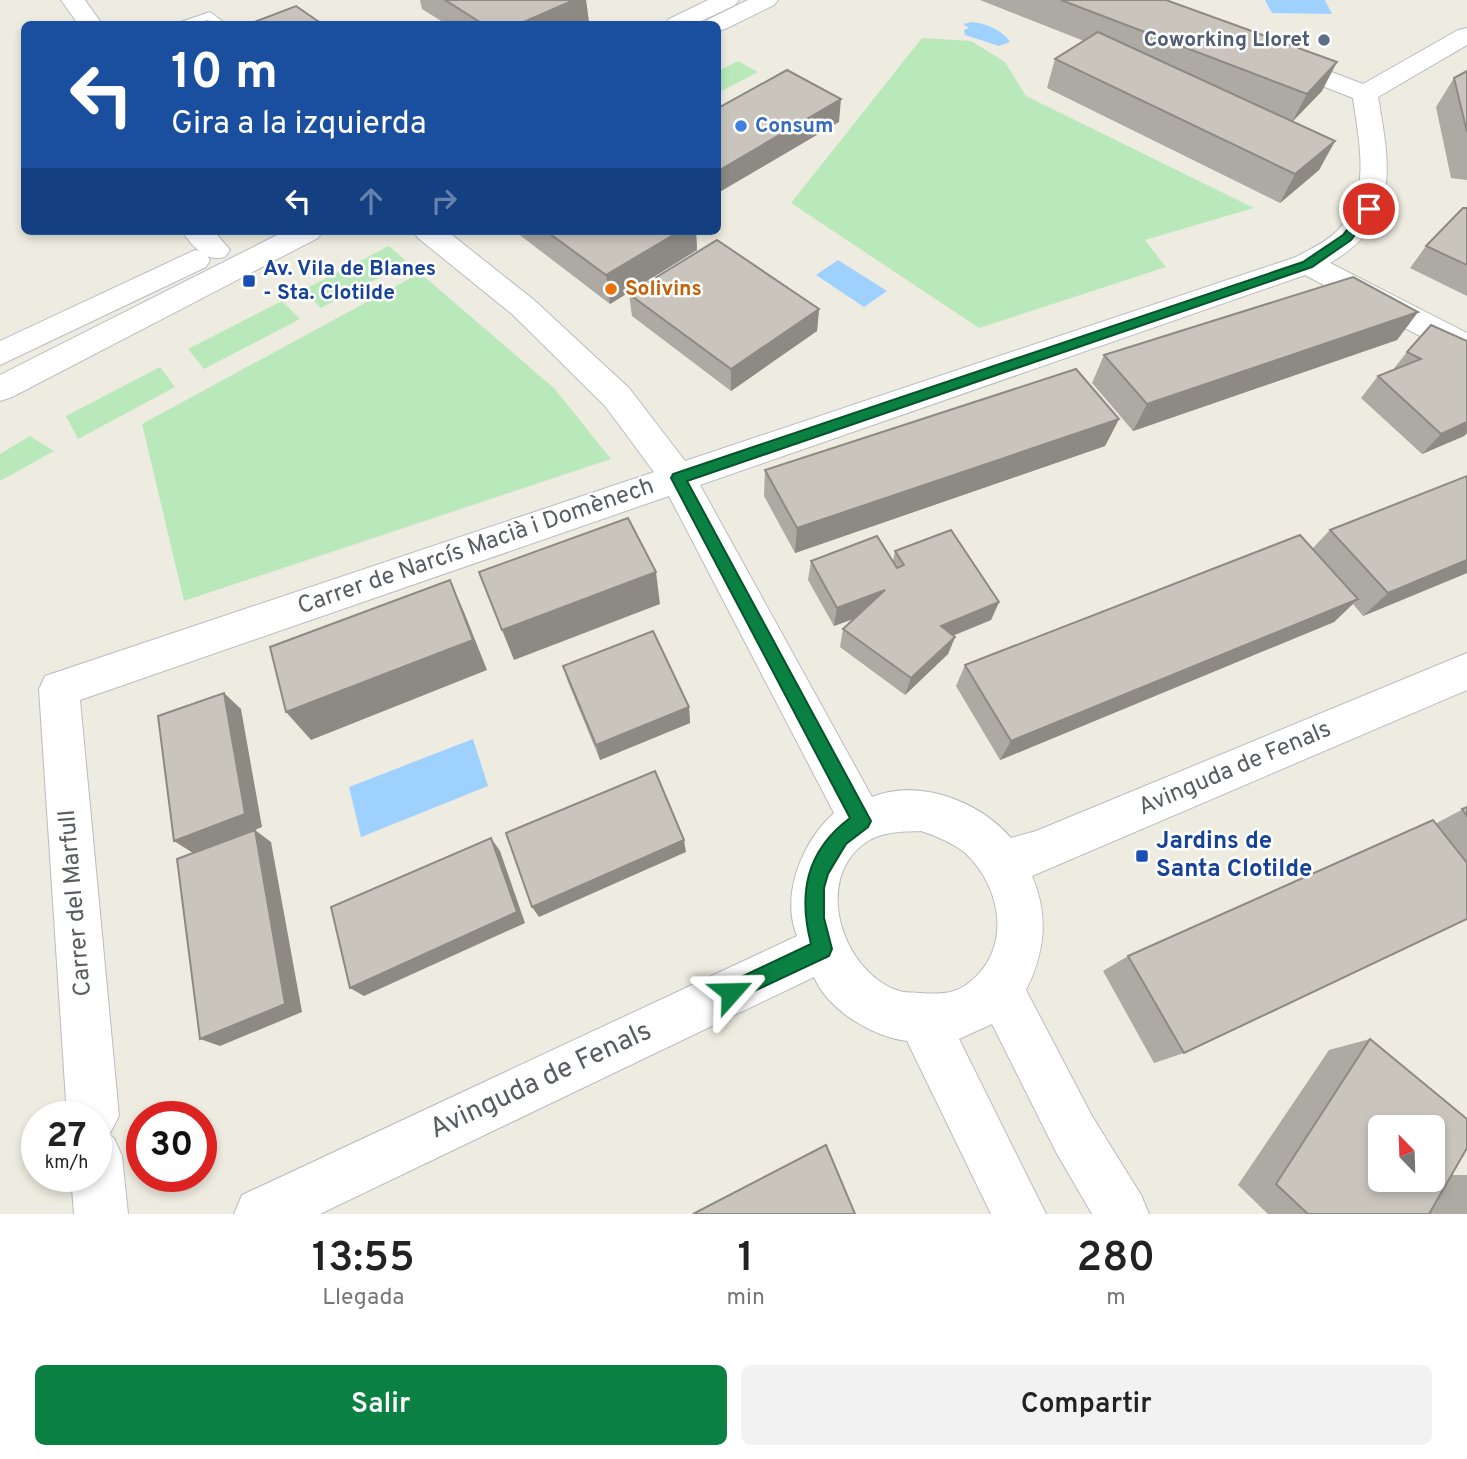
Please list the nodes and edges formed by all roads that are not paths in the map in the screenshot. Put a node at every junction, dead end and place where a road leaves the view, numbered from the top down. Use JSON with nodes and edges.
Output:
{"nodes":[{"id":1,"x":73,"y":0,"type":"edge"},
{"id":2,"x":727,"y":0,"type":"edge"},
{"id":3,"x":766,"y":0,"type":"edge"},
{"id":4,"x":88,"y":21,"type":"edge"},
{"id":5,"x":192,"y":21,"type":"edge"},
{"id":6,"x":216,"y":21,"type":"edge"},
{"id":7,"x":683,"y":21,"type":"edge"},
{"id":8,"x":721,"y":22,"type":"edge"},
{"id":9,"x":1467,"y":35,"type":"edge"},
{"id":10,"x":1264,"y":54,"type":"edge"},
{"id":11,"x":1365,"y":94,"type":"junction"},
{"id":12,"x":232,"y":235,"type":"edge"},
{"id":13,"x":300,"y":235,"type":"edge"},
{"id":14,"x":433,"y":235,"type":"edge"},
{"id":15,"x":206,"y":240,"type":"edge"},
{"id":16,"x":1307,"y":264,"type":"junction"},
{"id":17,"x":1467,"y":347,"type":"edge"},
{"id":18,"x":0,"y":355,"type":"edge"},
{"id":19,"x":0,"y":389,"type":"edge"},
{"id":20,"x":678,"y":478,"type":"junction"},
{"id":21,"x":1467,"y":671,"type":"edge"},
{"id":22,"x":59,"y":689,"type":"joint"},
{"id":23,"x":862,"y":821,"type":"junction"},
{"id":24,"x":1002,"y":863,"type":"junction"},
{"id":25,"x":822,"y":949,"type":"junction"},
{"id":26,"x":999,"y":988,"type":"junction"},
{"id":27,"x":923,"y":1020,"type":"junction"},
{"id":28,"x":92,"y":1101,"type":"edge"},
{"id":29,"x":99,"y":1192,"type":"edge"},
{"id":30,"x":101,"y":1214,"type":"edge"},
{"id":31,"x":261,"y":1214,"type":"edge"},
{"id":32,"x":1018,"y":1214,"type":"edge"},
{"id":33,"x":1122,"y":1214,"type":"edge"}],
"edges":[{"from":1,"to":4,"type":"street"},
{"from":2,"to":7,"type":"street"},
{"from":3,"to":8,"type":"street"},
{"from":5,"to":6,"type":"lane"},
{"from":9,"to":11,"type":"street"},
{"from":10,"to":11,"type":"street"},
{"from":11,"to":16,"type":"street","name":"Carrer de Narcís Macià i Domènech"},
{"from":12,"to":15,"type":"street"},
{"from":13,"to":19,"type":"street"},
{"from":14,"to":20,"type":"street"},
{"from":15,"to":18,"type":"street"},
{"from":16,"to":17,"type":"street"},
{"from":16,"to":20,"type":"street","name":"Carrer de Narcís Macià i Domènech"},
{"from":20,"to":22,"type":"street","name":"Carrer de Narcís Macià i Domènech"},
{"from":20,"to":23,"type":"street"},
{"from":21,"to":24,"type":"street","name":"Avinguda de Fenals"},
{"from":22,"to":28,"type":"street","name":"Carrer del Marfull"},
{"from":23,"to":24,"type":"street"},
{"from":23,"to":25,"type":"street"},
{"from":24,"to":26,"type":"street"},
{"from":25,"to":27,"type":"street"},
{"from":25,"to":31,"type":"street","name":"Avinguda de Fenals"},
{"from":26,"to":27,"type":"street"},
{"from":26,"to":33,"type":"street"},
{"from":27,"to":32,"type":"street"},
{"from":29,"to":30,"type":"street"}]}
